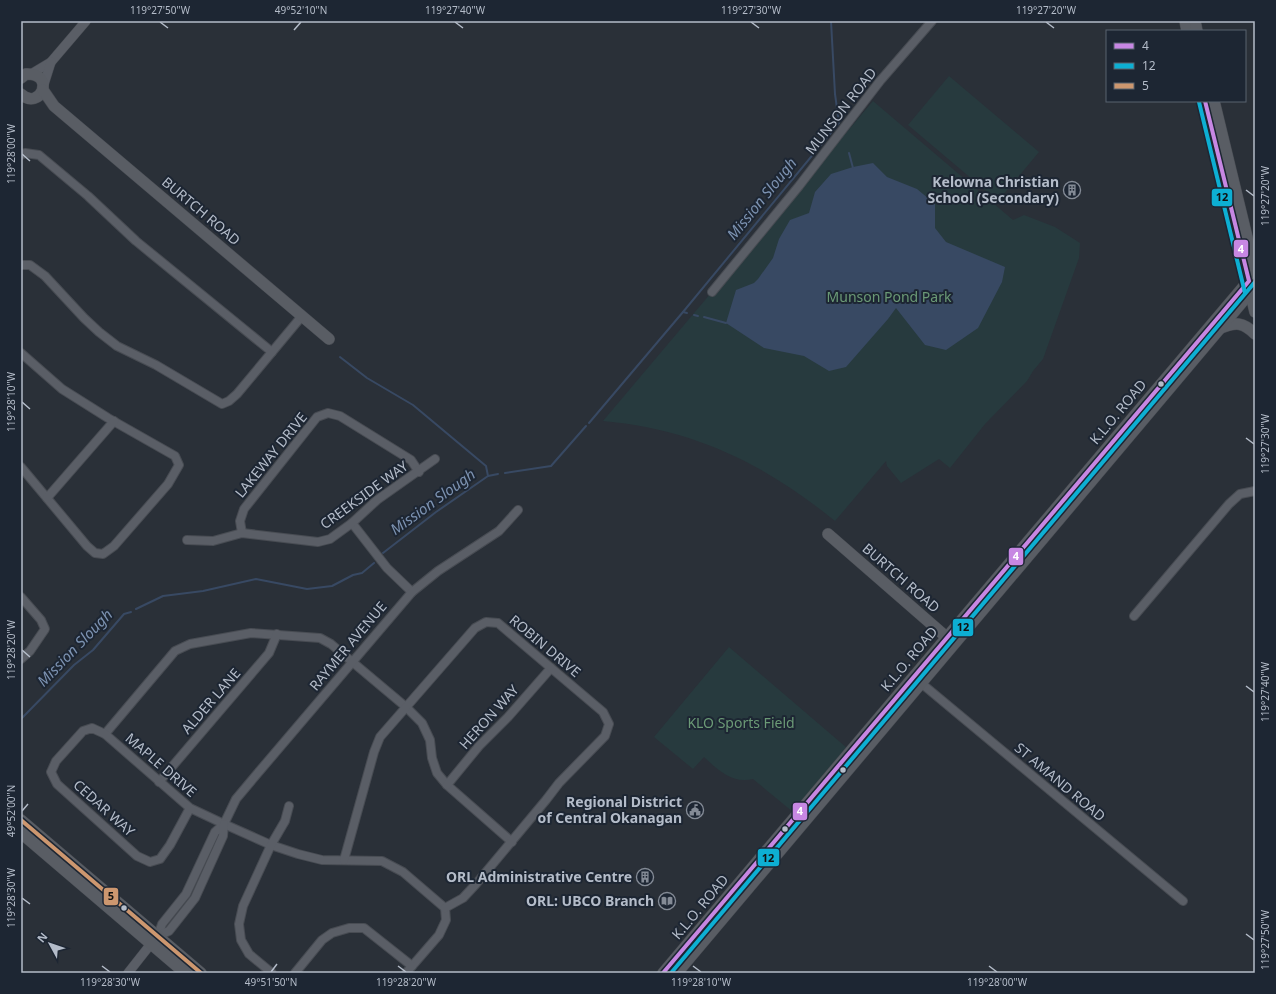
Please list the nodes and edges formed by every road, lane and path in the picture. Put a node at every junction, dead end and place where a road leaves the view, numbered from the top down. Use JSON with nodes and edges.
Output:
{"nodes":[{"id":1,"x":86,"y":21,"type":"edge"},
{"id":2,"x":932,"y":21,"type":"edge"},
{"id":3,"x":51,"y":62,"type":"junction"},
{"id":4,"x":25,"y":74,"type":"edge"},
{"id":5,"x":32,"y":94,"type":"edge"},
{"id":6,"x":1205,"y":102,"type":"edge"},
{"id":7,"x":1214,"y":102,"type":"edge"},
{"id":8,"x":21,"y":155,"type":"edge"},
{"id":9,"x":1245,"y":228,"type":"junction"},
{"id":10,"x":1255,"y":240,"type":"edge"},
{"id":11,"x":21,"y":265,"type":"edge"},
{"id":12,"x":1255,"y":270,"type":"edge"},
{"id":13,"x":1252,"y":283,"type":"edge"},
{"id":14,"x":712,"y":292,"type":"dead end"},
{"id":15,"x":1255,"y":312,"type":"edge"},
{"id":16,"x":302,"y":316,"type":"junction"},
{"id":17,"x":1221,"y":328,"type":"junction"},
{"id":18,"x":1255,"y":334,"type":"edge"},
{"id":19,"x":329,"y":339,"type":"dead end"},
{"id":20,"x":272,"y":352,"type":"junction"},
{"id":21,"x":21,"y":353,"type":"edge"},
{"id":22,"x":114,"y":421,"type":"junction"},
{"id":23,"x":435,"y":459,"type":"dead end"},
{"id":24,"x":21,"y":467,"type":"edge"},
{"id":25,"x":418,"y":472,"type":"junction"},
{"id":26,"x":1255,"y":490,"type":"edge"},
{"id":27,"x":47,"y":498,"type":"junction"},
{"id":28,"x":518,"y":510,"type":"dead end"},
{"id":29,"x":352,"y":523,"type":"junction"},
{"id":30,"x":242,"y":532,"type":"junction"},
{"id":31,"x":828,"y":534,"type":"dead end"},
{"id":32,"x":187,"y":540,"type":"dead end"},
{"id":33,"x":412,"y":592,"type":"junction"},
{"id":34,"x":21,"y":597,"type":"edge"},
{"id":35,"x":1134,"y":616,"type":"dead end"},
{"id":36,"x":277,"y":634,"type":"junction"},
{"id":37,"x":950,"y":641,"type":"junction"},
{"id":38,"x":21,"y":659,"type":"edge"},
{"id":39,"x":352,"y":663,"type":"junction"},
{"id":40,"x":551,"y":668,"type":"junction"},
{"id":41,"x":921,"y":683,"type":"junction"},
{"id":42,"x":406,"y":707,"type":"junction"},
{"id":43,"x":105,"y":734,"type":"junction"},
{"id":44,"x":159,"y":782,"type":"junction"},
{"id":45,"x":447,"y":785,"type":"junction"},
{"id":46,"x":289,"y":806,"type":"dead end"},
{"id":47,"x":190,"y":808,"type":"junction"},
{"id":48,"x":21,"y":820,"type":"edge"},
{"id":49,"x":224,"y":824,"type":"junction"},
{"id":50,"x":21,"y":833,"type":"edge"},
{"id":51,"x":512,"y":842,"type":"junction"},
{"id":52,"x":272,"y":845,"type":"junction"},
{"id":53,"x":344,"y":860,"type":"junction"},
{"id":54,"x":1183,"y":902,"type":"dead end"},
{"id":55,"x":445,"y":908,"type":"junction"},
{"id":56,"x":154,"y":940,"type":"junction"},
{"id":57,"x":412,"y":966,"type":"junction"},
{"id":58,"x":128,"y":973,"type":"edge"},
{"id":59,"x":185,"y":973,"type":"edge"},
{"id":60,"x":201,"y":973,"type":"edge"},
{"id":61,"x":272,"y":973,"type":"edge"},
{"id":62,"x":295,"y":973,"type":"edge"},
{"id":63,"x":406,"y":973,"type":"edge"},
{"id":64,"x":663,"y":973,"type":"edge"},
{"id":65,"x":676,"y":973,"type":"edge"}],
"edges":[{"from":1,"to":3,"type":"street"},
{"from":2,"to":14,"type":"street","name":"MUNSON ROAD"},
{"from":3,"to":4,"type":"street"},
{"from":3,"to":5,"type":"street"},
{"from":4,"to":5,"type":"main road","name":"BURTCH ROAD"},
{"from":5,"to":16,"type":"main road","name":"BURTCH ROAD"},
{"from":6,"to":13,"type":"main road"},
{"from":7,"to":9,"type":"main road"},
{"from":8,"to":20,"type":"street"},
{"from":9,"to":10,"type":"main road"},
{"from":9,"to":12,"type":"main road"},
{"from":11,"to":20,"type":"street"},
{"from":13,"to":15,"type":"main road"},
{"from":13,"to":17,"type":"main road","name":"K.L.O. ROAD"},
{"from":13,"to":37,"type":"main road","name":"K.L.O. ROAD"},
{"from":16,"to":19,"type":"main road","name":"BURTCH ROAD"},
{"from":16,"to":20,"type":"street"},
{"from":17,"to":18,"type":"main road"},
{"from":17,"to":37,"type":"main road","name":"K.L.O. ROAD"},
{"from":21,"to":22,"type":"street"},
{"from":22,"to":27,"type":"street"},
{"from":22,"to":27,"type":"street"},
{"from":23,"to":25,"type":"street","name":"CREEKSIDE WAY"},
{"from":24,"to":27,"type":"street"},
{"from":25,"to":29,"type":"street","name":"CREEKSIDE WAY"},
{"from":25,"to":30,"type":"street","name":"LAKEWAY DRIVE"},
{"from":26,"to":35,"type":"street"},
{"from":28,"to":33,"type":"street","name":"RAYMER AVENUE"},
{"from":29,"to":30,"type":"street","name":"CREEKSIDE WAY"},
{"from":29,"to":33,"type":"street"},
{"from":30,"to":32,"type":"street","name":"CREEKSIDE WAY"},
{"from":31,"to":37,"type":"main road","name":"BURTCH ROAD"},
{"from":33,"to":39,"type":"street","name":"RAYMER AVENUE"},
{"from":34,"to":38,"type":"street"},
{"from":36,"to":39,"type":"street"},
{"from":36,"to":43,"type":"street"},
{"from":36,"to":44,"type":"street","name":"ALDER LANE"},
{"from":37,"to":41,"type":"main road","name":"K.L.O. ROAD"},
{"from":37,"to":64,"type":"main road","name":"K.L.O. ROAD"},
{"from":39,"to":42,"type":"street"},
{"from":39,"to":49,"type":"street","name":"RAYMER AVENUE"},
{"from":40,"to":42,"type":"street","name":"ROBIN DRIVE"},
{"from":40,"to":45,"type":"street","name":"HERON WAY"},
{"from":40,"to":51,"type":"street","name":"ROBIN DRIVE"},
{"from":41,"to":54,"type":"street","name":"ST AMAND ROAD"},
{"from":41,"to":65,"type":"main road","name":"K.L.O. ROAD"},
{"from":42,"to":45,"type":"street"},
{"from":42,"to":53,"type":"street","name":"ROBIN DRIVE"},
{"from":43,"to":44,"type":"street","name":"MAPLE DRIVE"},
{"from":43,"to":47,"type":"street","name":"CEDAR WAY"},
{"from":44,"to":47,"type":"street","name":"MAPLE DRIVE"},
{"from":45,"to":51,"type":"street"},
{"from":46,"to":52,"type":"street"},
{"from":47,"to":49,"type":"street","name":"MAPLE DRIVE"},
{"from":48,"to":56,"type":"main road"},
{"from":49,"to":52,"type":"street","name":"MAPLE DRIVE"},
{"from":49,"to":56,"type":"street","name":"RAYMER AVENUE"},
{"from":50,"to":56,"type":"main road"},
{"from":51,"to":55,"type":"street","name":"ROBIN DRIVE"},
{"from":52,"to":53,"type":"street","name":"MAPLE DRIVE"},
{"from":52,"to":61,"type":"street"},
{"from":53,"to":55,"type":"street","name":"MAPLE DRIVE"},
{"from":55,"to":57,"type":"street"},
{"from":56,"to":58,"type":"street","name":"RAYMER AVENUE"},
{"from":56,"to":59,"type":"main road"},
{"from":56,"to":60,"type":"main road"},
{"from":57,"to":62,"type":"street"},
{"from":57,"to":63,"type":"street"}]}
